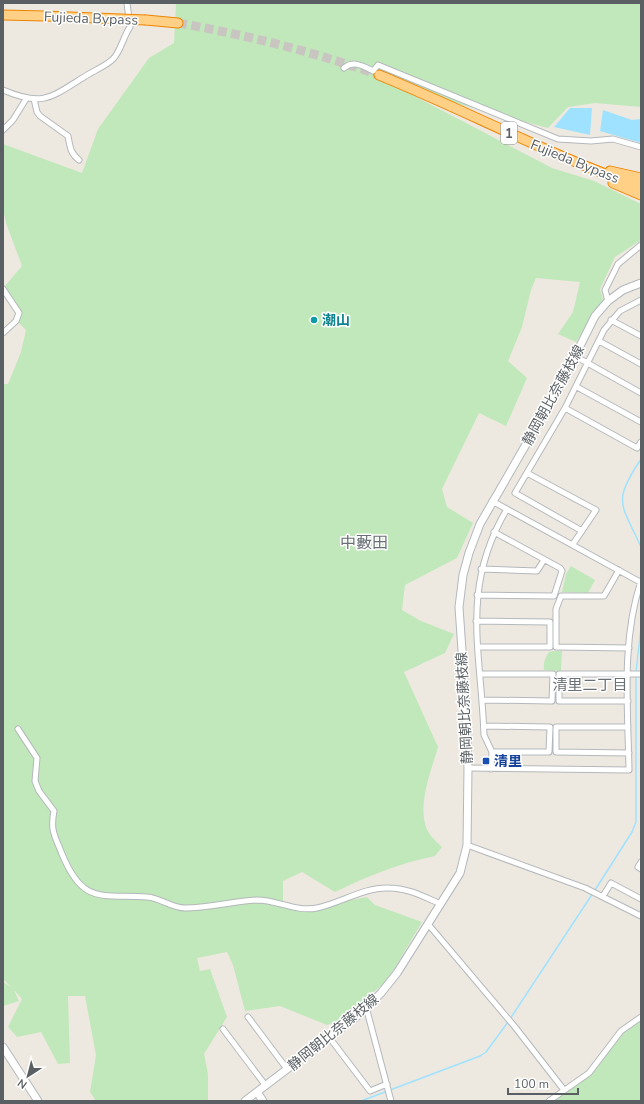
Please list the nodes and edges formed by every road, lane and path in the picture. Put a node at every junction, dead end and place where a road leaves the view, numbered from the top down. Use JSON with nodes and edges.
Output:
{"nodes":[{"id":1,"x":127,"y":3,"type":"edge"},
{"id":2,"x":3,"y":15,"type":"edge"},
{"id":3,"x":178,"y":23,"type":"tunnel mouth"},
{"id":4,"x":344,"y":68,"type":"dead end"},
{"id":5,"x":379,"y":75,"type":"tunnel mouth"},
{"id":6,"x":3,"y":90,"type":"edge"},
{"id":7,"x":26,"y":99,"type":"junction"},
{"id":8,"x":34,"y":99,"type":"junction"},
{"id":9,"x":3,"y":130,"type":"edge"},
{"id":10,"x":518,"y":137,"type":"junction"},
{"id":11,"x":641,"y":147,"type":"edge"},
{"id":12,"x":561,"y":156,"type":"junction"},
{"id":13,"x":79,"y":160,"type":"dead end"},
{"id":14,"x":641,"y":178,"type":"edge"},
{"id":15,"x":641,"y":187,"type":"edge"},
{"id":16,"x":641,"y":195,"type":"edge"},
{"id":17,"x":641,"y":245,"type":"edge"},
{"id":18,"x":641,"y":283,"type":"edge"},
{"id":19,"x":3,"y":289,"type":"edge"},
{"id":20,"x":608,"y":300,"type":"junction"},
{"id":21,"x":641,"y":300,"type":"edge"},
{"id":22,"x":612,"y":320,"type":"junction"},
{"id":23,"x":3,"y":333,"type":"edge"},
{"id":24,"x":641,"y":336,"type":"edge"},
{"id":25,"x":599,"y":341,"type":"junction"},
{"id":26,"x":575,"y":356,"type":"junction"},
{"id":27,"x":588,"y":364,"type":"junction"},
{"id":28,"x":641,"y":364,"type":"edge"},
{"id":29,"x":576,"y":387,"type":"junction"},
{"id":30,"x":641,"y":393,"type":"edge"},
{"id":31,"x":565,"y":408,"type":"junction"},
{"id":32,"x":641,"y":422,"type":"edge"},
{"id":33,"x":641,"y":442,"type":"edge"},
{"id":34,"x":527,"y":473,"type":"junction"},
{"id":35,"x":492,"y":501,"type":"junction"},
{"id":36,"x":507,"y":509,"type":"junction"},
{"id":37,"x":582,"y":531,"type":"junction"},
{"id":38,"x":494,"y":532,"type":"junction"},
{"id":39,"x":573,"y":544,"type":"junction"},
{"id":40,"x":544,"y":560,"type":"junction"},
{"id":41,"x":481,"y":569,"type":"junction"},
{"id":42,"x":619,"y":570,"type":"junction"},
{"id":43,"x":641,"y":582,"type":"edge"},
{"id":44,"x":477,"y":595,"type":"junction"},
{"id":45,"x":476,"y":621,"type":"junction"},
{"id":46,"x":478,"y":647,"type":"junction"},
{"id":47,"x":629,"y":648,"type":"junction"},
{"id":48,"x":480,"y":674,"type":"junction"},
{"id":49,"x":628,"y":674,"type":"junction"},
{"id":50,"x":641,"y":674,"type":"edge"},
{"id":51,"x":483,"y":700,"type":"junction"},
{"id":52,"x":628,"y":701,"type":"junction"},
{"id":53,"x":484,"y":726,"type":"junction"},
{"id":54,"x":628,"y":727,"type":"junction"},
{"id":55,"x":18,"y":729,"type":"dead end"},
{"id":56,"x":492,"y":752,"type":"junction"},
{"id":57,"x":629,"y":753,"type":"junction"},
{"id":58,"x":468,"y":768,"type":"junction"},
{"id":59,"x":491,"y":769,"type":"junction"},
{"id":60,"x":467,"y":845,"type":"junction"},
{"id":61,"x":641,"y":862,"type":"edge"},
{"id":62,"x":641,"y":869,"type":"edge"},
{"id":63,"x":600,"y":895,"type":"junction"},
{"id":64,"x":641,"y":899,"type":"edge"},
{"id":65,"x":441,"y":904,"type":"junction"},
{"id":66,"x":641,"y":916,"type":"edge"},
{"id":67,"x":428,"y":924,"type":"junction"},
{"id":68,"x":366,"y":1007,"type":"junction"},
{"id":69,"x":248,"y":1017,"type":"dead end"},
{"id":70,"x":641,"y":1017,"type":"edge"},
{"id":71,"x":223,"y":1029,"type":"dead end"},
{"id":72,"x":329,"y":1037,"type":"junction"},
{"id":73,"x":3,"y":1047,"type":"edge"},
{"id":74,"x":287,"y":1069,"type":"junction"},
{"id":75,"x":266,"y":1086,"type":"junction"},
{"id":76,"x":387,"y":1087,"type":"junction"},
{"id":77,"x":564,"y":1090,"type":"junction"},
{"id":78,"x":257,"y":1092,"type":"junction"},
{"id":79,"x":391,"y":1100,"type":"edge"},
{"id":80,"x":38,"y":1101,"type":"edge"},
{"id":81,"x":245,"y":1101,"type":"edge"},
{"id":82,"x":264,"y":1101,"type":"edge"},
{"id":83,"x":549,"y":1101,"type":"edge"}],
"edges":[{"from":1,"to":8,"type":"street"},
{"from":2,"to":3,"type":"highway","name":"Fujieda Bypass","bridge":true},
{"from":4,"to":11,"type":"street"},
{"from":5,"to":10,"type":"highway","name":"Fujieda Bypass","number":"1"},
{"from":6,"to":7,"type":"street"},
{"from":7,"to":8,"type":"street"},
{"from":7,"to":9,"type":"street"},
{"from":8,"to":13,"type":"street"},
{"from":10,"to":12,"type":"highway","name":"Fujieda Bypass","number":"1"},
{"from":10,"to":16,"type":"highway","number":"1"},
{"from":12,"to":14,"type":"highway","number":"1"},
{"from":12,"to":15,"type":"highway","name":"Fujieda Bypass","number":"1"},
{"from":17,"to":20,"type":"street"},
{"from":18,"to":20,"type":"main road","name":"静岡朝比奈藤枝線"},
{"from":19,"to":23,"type":"street"},
{"from":20,"to":26,"type":"main road","name":"静岡朝比奈藤枝線"},
{"from":21,"to":22,"type":"street"},
{"from":22,"to":24,"type":"street"},
{"from":22,"to":25,"type":"street"},
{"from":25,"to":27,"type":"street"},
{"from":25,"to":28,"type":"street"},
{"from":26,"to":27,"type":"street"},
{"from":26,"to":35,"type":"main road","name":"静岡朝比奈藤枝線"},
{"from":27,"to":29,"type":"street"},
{"from":27,"to":30,"type":"street"},
{"from":29,"to":31,"type":"street"},
{"from":29,"to":32,"type":"street"},
{"from":31,"to":33,"type":"street"},
{"from":31,"to":34,"type":"street"},
{"from":34,"to":37,"type":"street"},
{"from":34,"to":37,"type":"street"},
{"from":35,"to":36,"type":"street"},
{"from":35,"to":58,"type":"main road","name":"静岡朝比奈藤枝線"},
{"from":36,"to":38,"type":"street"},
{"from":36,"to":39,"type":"street"},
{"from":37,"to":39,"type":"street"},
{"from":38,"to":40,"type":"street"},
{"from":38,"to":41,"type":"street"},
{"from":39,"to":42,"type":"street"},
{"from":40,"to":41,"type":"street"},
{"from":40,"to":44,"type":"street"},
{"from":41,"to":44,"type":"street"},
{"from":42,"to":43,"type":"street"},
{"from":42,"to":47,"type":"street"},
{"from":43,"to":47,"type":"street"},
{"from":44,"to":45,"type":"street"},
{"from":45,"to":46,"type":"street"},
{"from":45,"to":46,"type":"street"},
{"from":46,"to":48,"type":"street"},
{"from":47,"to":49,"type":"street"},
{"from":48,"to":51,"type":"street"},
{"from":48,"to":51,"type":"street"},
{"from":49,"to":50,"type":"street"},
{"from":49,"to":52,"type":"street"},
{"from":49,"to":52,"type":"street"},
{"from":51,"to":53,"type":"street"},
{"from":52,"to":54,"type":"street"},
{"from":53,"to":56,"type":"street"},
{"from":53,"to":56,"type":"street"},
{"from":54,"to":57,"type":"street"},
{"from":54,"to":57,"type":"street"},
{"from":55,"to":65,"type":"street"},
{"from":56,"to":59,"type":"street"},
{"from":57,"to":59,"type":"street"},
{"from":58,"to":59,"type":"street"},
{"from":58,"to":60,"type":"main road","name":"静岡朝比奈藤枝線"},
{"from":60,"to":63,"type":"street"},
{"from":60,"to":65,"type":"main road","name":"静岡朝比奈藤枝線"},
{"from":61,"to":62,"type":"street"},
{"from":63,"to":64,"type":"street"},
{"from":63,"to":66,"type":"street"},
{"from":65,"to":67,"type":"main road","name":"静岡朝比奈藤枝線"},
{"from":67,"to":68,"type":"main road","name":"静岡朝比奈藤枝線"},
{"from":67,"to":77,"type":"street"},
{"from":68,"to":72,"type":"main road","name":"静岡朝比奈藤枝線"},
{"from":68,"to":76,"type":"street"},
{"from":69,"to":74,"type":"street"},
{"from":70,"to":77,"type":"street"},
{"from":71,"to":75,"type":"street"},
{"from":72,"to":74,"type":"main road","name":"静岡朝比奈藤枝線"},
{"from":72,"to":76,"type":"street"},
{"from":73,"to":80,"type":"main road"},
{"from":74,"to":75,"type":"main road","name":"静岡朝比奈藤枝線"},
{"from":75,"to":78,"type":"main road","name":"静岡朝比奈藤枝線"},
{"from":76,"to":79,"type":"street"},
{"from":77,"to":83,"type":"street"},
{"from":78,"to":81,"type":"main road","name":"静岡朝比奈藤枝線"},
{"from":78,"to":82,"type":"main road"}]}
